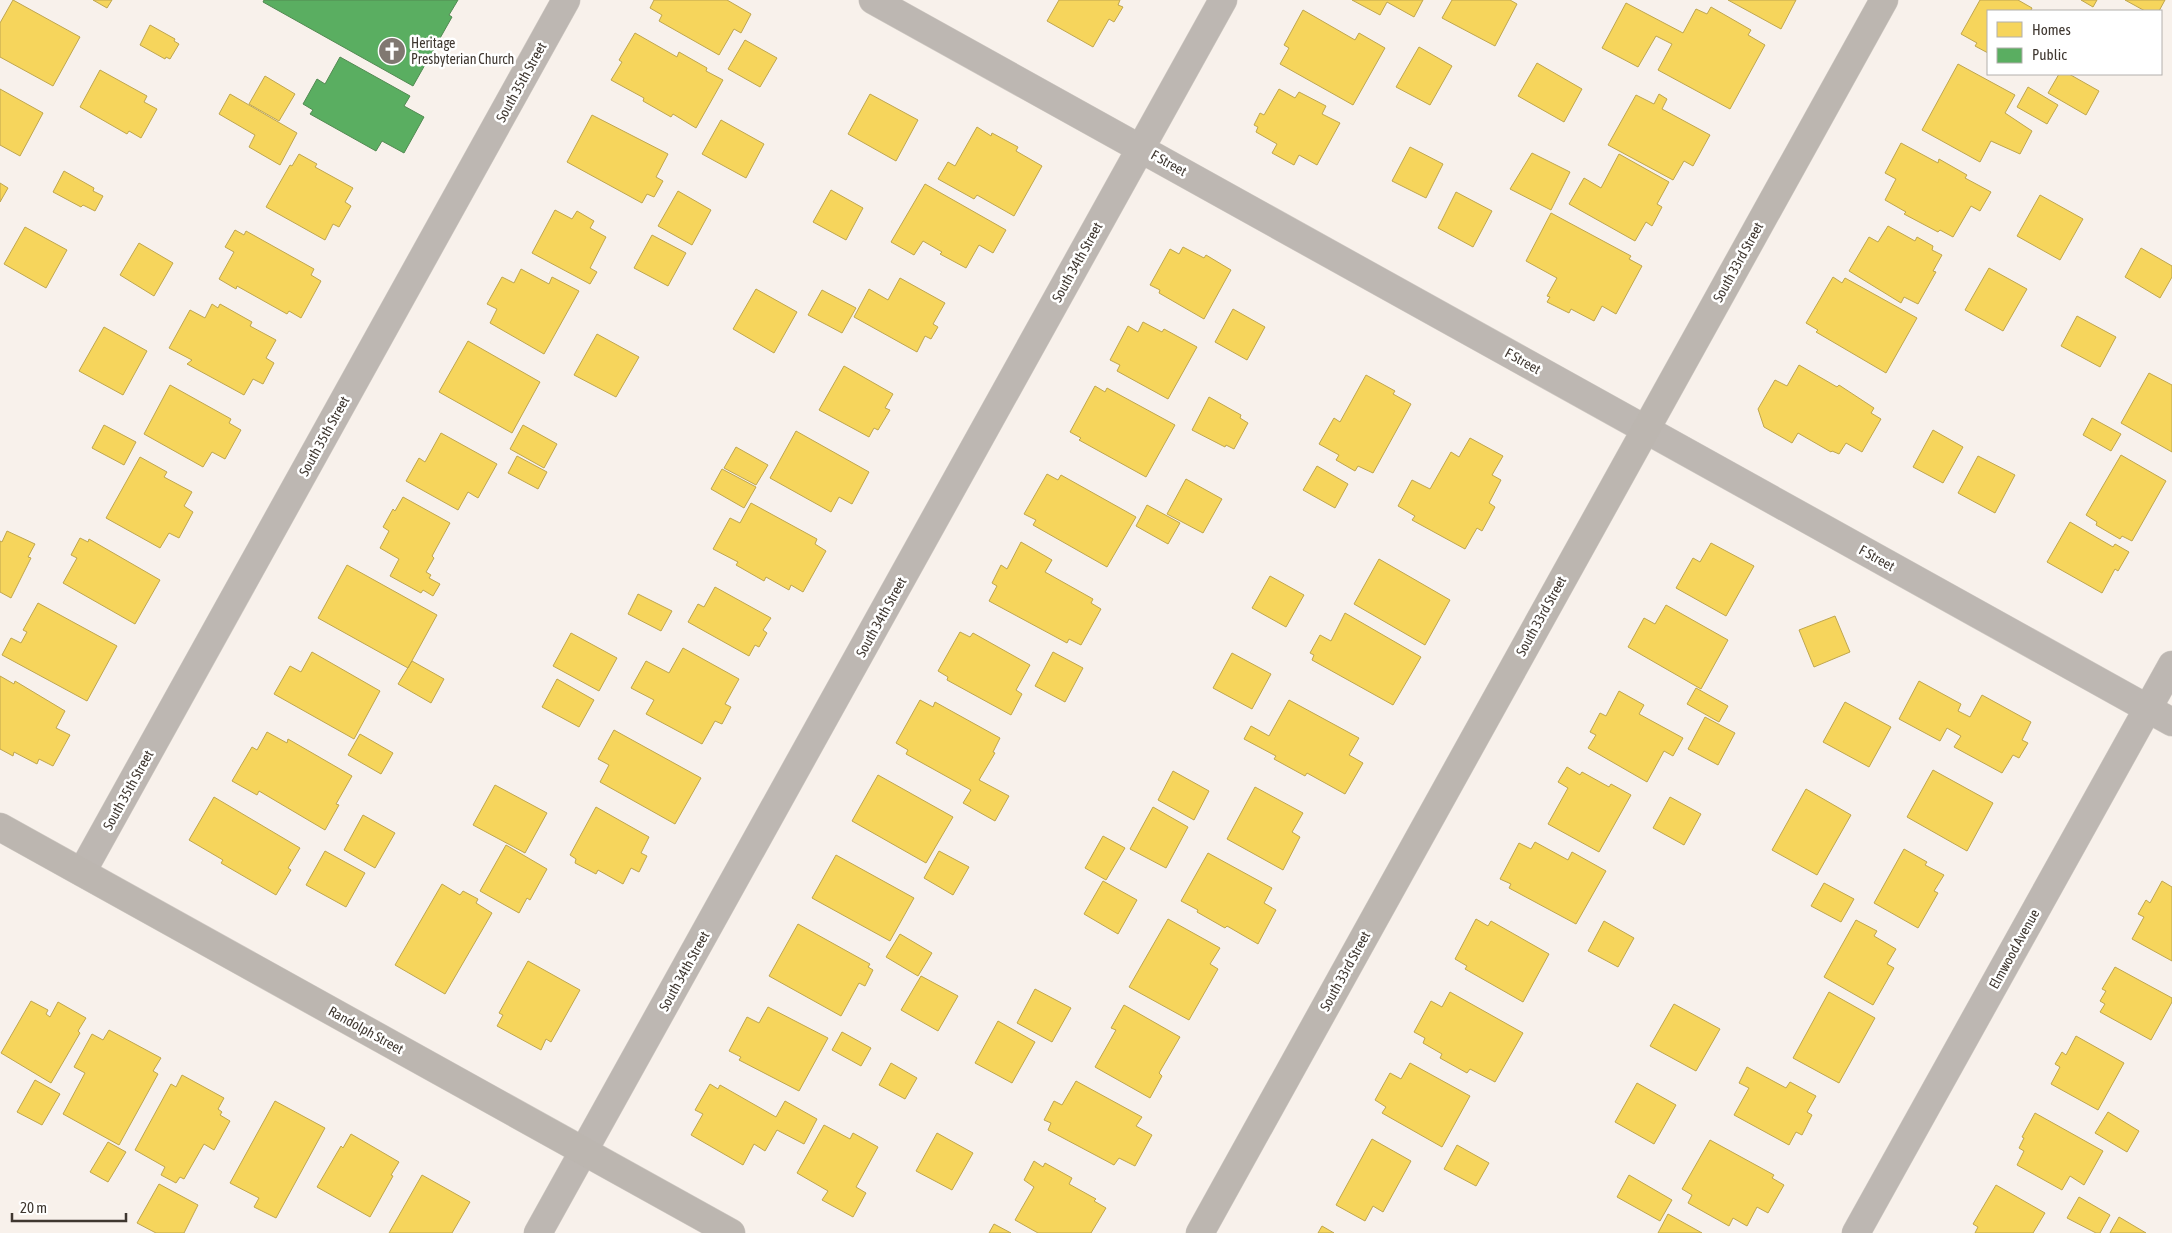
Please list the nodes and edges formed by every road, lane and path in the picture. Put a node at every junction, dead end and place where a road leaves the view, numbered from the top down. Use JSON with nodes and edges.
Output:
{"nodes":[{"id":1,"x":566,"y":0,"type":"edge"},
{"id":2,"x":873,"y":0,"type":"edge"},
{"id":3,"x":1223,"y":0,"type":"edge"},
{"id":4,"x":1884,"y":0,"type":"edge"},
{"id":5,"x":1141,"y":148,"type":"junction"},
{"id":6,"x":1645,"y":428,"type":"junction"},
{"id":7,"x":2172,"y":665,"type":"edge"},
{"id":8,"x":2147,"y":708,"type":"junction"},
{"id":9,"x":2172,"y":722,"type":"edge"},
{"id":10,"x":0,"y":827,"type":"edge"},
{"id":11,"x":82,"y":872,"type":"junction"},
{"id":12,"x":584,"y":1151,"type":"junction"},
{"id":13,"x":538,"y":1233,"type":"edge"},
{"id":14,"x":731,"y":1233,"type":"edge"},
{"id":15,"x":1200,"y":1233,"type":"edge"},
{"id":16,"x":1856,"y":1233,"type":"edge"}],
"edges":[{"from":1,"to":11,"type":"street","name":"South 35th Street"},
{"from":2,"to":5,"type":"street","name":"F Street"},
{"from":3,"to":5,"type":"street","name":"South 34th Street"},
{"from":4,"to":6,"type":"main road","name":"South 33rd Street"},
{"from":5,"to":6,"type":"street","name":"F Street"},
{"from":5,"to":12,"type":"street","name":"South 34th Street"},
{"from":6,"to":8,"type":"street","name":"F Street"},
{"from":6,"to":15,"type":"main road","name":"South 33rd Street"},
{"from":7,"to":8,"type":"street","name":"Elmwood Avenue"},
{"from":8,"to":9,"type":"street","name":"F Street"},
{"from":8,"to":16,"type":"street","name":"Elmwood Avenue"},
{"from":10,"to":11,"type":"main road","name":"Randolph Street"},
{"from":11,"to":12,"type":"main road","name":"Randolph Street"},
{"from":12,"to":13,"type":"street","name":"South 34th Street"},
{"from":12,"to":14,"type":"main road","name":"Randolph Street"}]}
